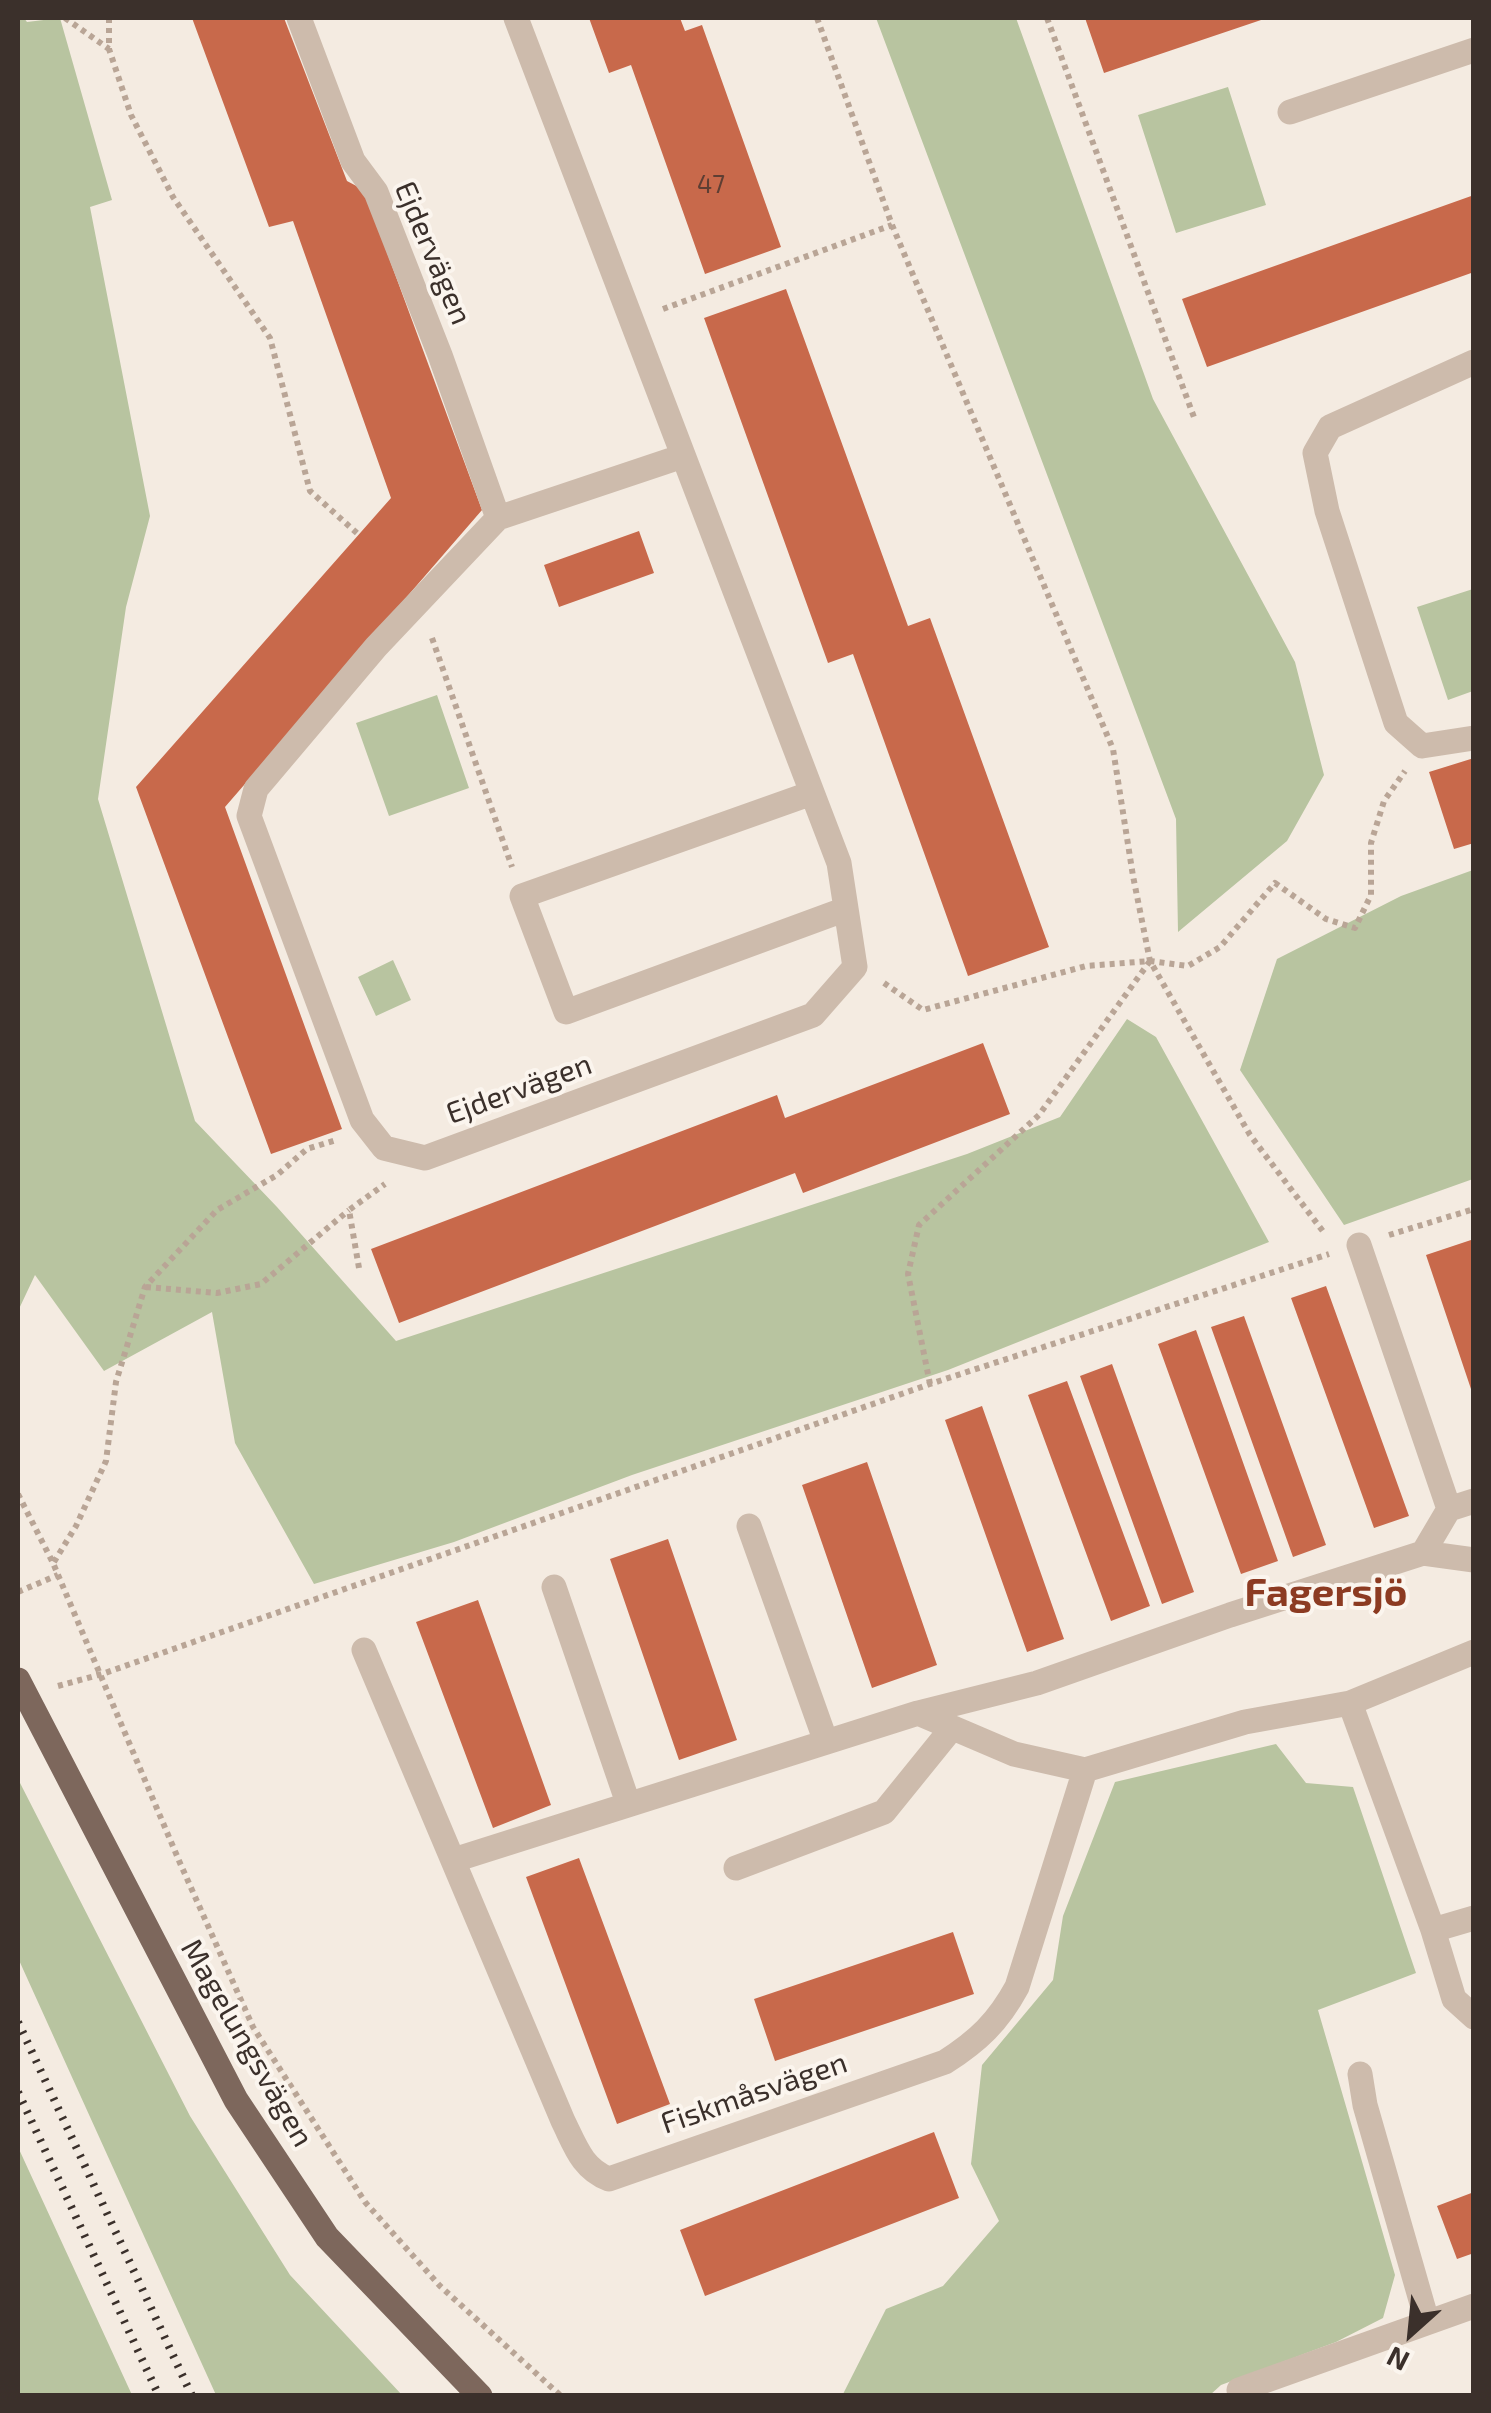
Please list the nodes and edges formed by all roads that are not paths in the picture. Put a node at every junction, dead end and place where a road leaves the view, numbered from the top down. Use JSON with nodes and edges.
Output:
{"nodes":[{"id":1,"x":299,"y":18,"type":"edge"},
{"id":2,"x":516,"y":18,"type":"edge"},
{"id":3,"x":1474,"y":50,"type":"edge"},
{"id":4,"x":1290,"y":112,"type":"dead end"},
{"id":5,"x":1474,"y":362,"type":"edge"},
{"id":6,"x":683,"y":456,"type":"junction"},
{"id":7,"x":498,"y":518,"type":"junction"},
{"id":8,"x":1474,"y":738,"type":"edge"},
{"id":9,"x":812,"y":793,"type":"junction"},
{"id":10,"x":846,"y":909,"type":"junction"},
{"id":11,"x":1348,"y":1248,"type":"road end"},
{"id":12,"x":1474,"y":1501,"type":"edge"},
{"id":13,"x":1448,"y":1509,"type":"junction"},
{"id":14,"x":749,"y":1526,"type":"dead end"},
{"id":15,"x":1423,"y":1553,"type":"junction"},
{"id":16,"x":1474,"y":1560,"type":"edge"},
{"id":17,"x":554,"y":1588,"type":"dead end"},
{"id":18,"x":364,"y":1650,"type":"dead end"},
{"id":19,"x":1474,"y":1652,"type":"edge"},
{"id":20,"x":20,"y":1691,"type":"edge"},
{"id":21,"x":1350,"y":1704,"type":"junction"},
{"id":22,"x":918,"y":1713,"type":"junction"},
{"id":23,"x":952,"y":1728,"type":"junction"},
{"id":24,"x":826,"y":1742,"type":"junction"},
{"id":25,"x":1085,"y":1770,"type":"junction"},
{"id":26,"x":628,"y":1803,"type":"junction"},
{"id":27,"x":454,"y":1860,"type":"junction"},
{"id":28,"x":736,"y":1868,"type":"dead end"},
{"id":29,"x":1474,"y":1918,"type":"edge"},
{"id":30,"x":1433,"y":1930,"type":"junction"},
{"id":31,"x":1474,"y":2017,"type":"edge"},
{"id":32,"x":1360,"y":2074,"type":"dead end"},
{"id":33,"x":1474,"y":2306,"type":"edge"},
{"id":34,"x":1428,"y":2321,"type":"junction"},
{"id":35,"x":1239,"y":2390,"type":"dead end"},
{"id":36,"x":480,"y":2396,"type":"edge"}],
"edges":[{"from":1,"to":7,"type":"street","name":"Ejdervägen"},
{"from":2,"to":6,"type":"street"},
{"from":3,"to":4,"type":"street"},
{"from":5,"to":8,"type":"street"},
{"from":6,"to":7,"type":"street"},
{"from":6,"to":9,"type":"street"},
{"from":7,"to":10,"type":"street","name":"Ejdervägen"},
{"from":9,"to":10,"type":"street"},
{"from":9,"to":10,"type":"street"},
{"from":11,"to":13,"type":"street"},
{"from":12,"to":13,"type":"street"},
{"from":13,"to":15,"type":"street"},
{"from":14,"to":24,"type":"street"},
{"from":15,"to":16,"type":"street"},
{"from":15,"to":22,"type":"street"},
{"from":17,"to":26,"type":"street"},
{"from":18,"to":27,"type":"street","name":"Fiskmåsvägen"},
{"from":19,"to":21,"type":"street"},
{"from":20,"to":36,"type":"main road","name":"Magelungsvägen"},
{"from":21,"to":25,"type":"street"},
{"from":21,"to":30,"type":"street"},
{"from":22,"to":23,"type":"street"},
{"from":22,"to":24,"type":"street"},
{"from":23,"to":25,"type":"street"},
{"from":23,"to":28,"type":"street"},
{"from":24,"to":26,"type":"street"},
{"from":25,"to":27,"type":"street","name":"Fiskmåsvägen"},
{"from":26,"to":27,"type":"street"},
{"from":29,"to":30,"type":"street"},
{"from":30,"to":31,"type":"street"},
{"from":32,"to":34,"type":"street"},
{"from":33,"to":34,"type":"street"},
{"from":34,"to":35,"type":"street"}]}
